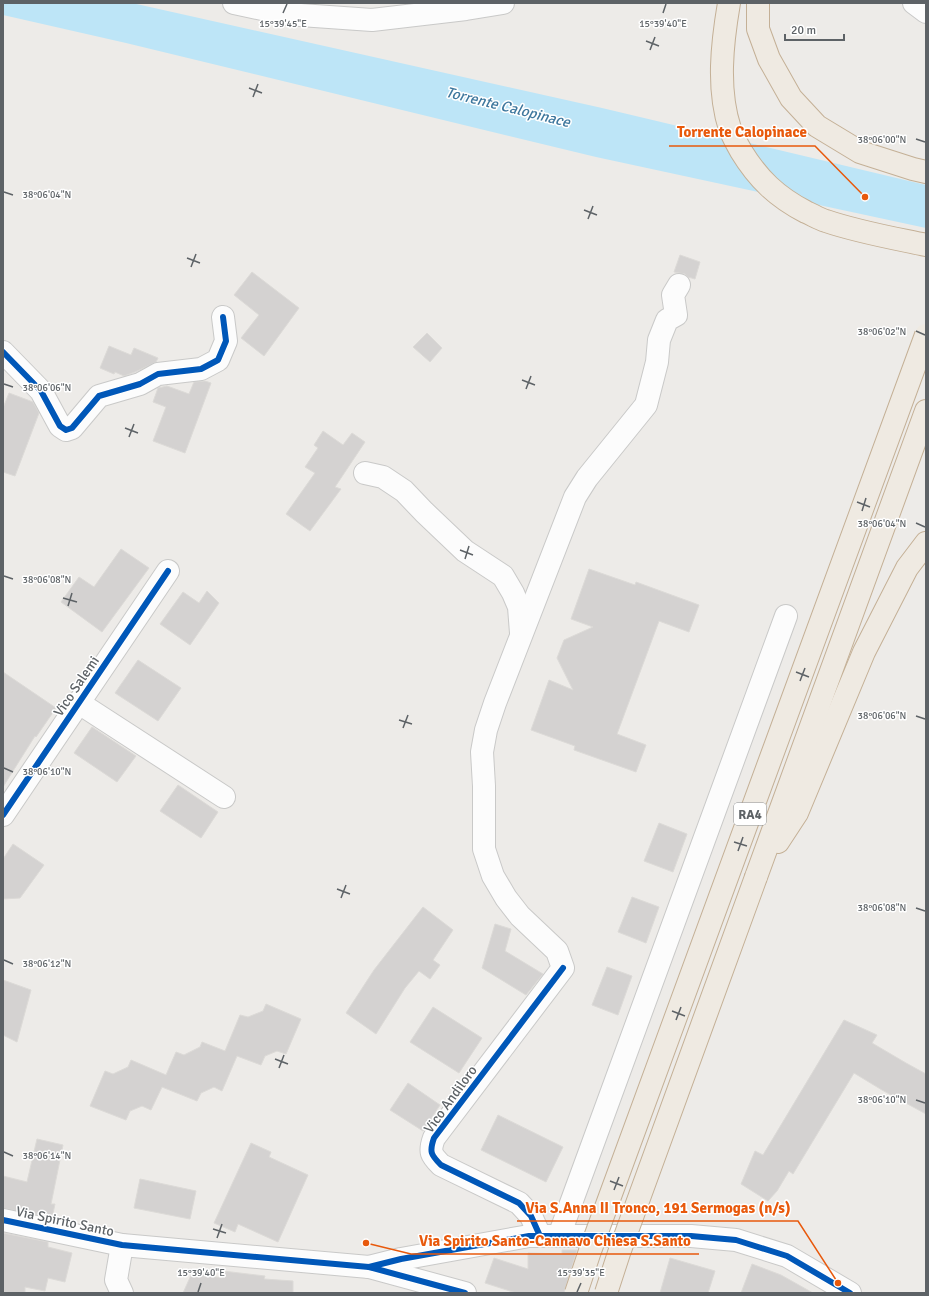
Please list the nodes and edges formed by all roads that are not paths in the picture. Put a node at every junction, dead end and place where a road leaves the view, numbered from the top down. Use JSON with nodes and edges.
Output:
{"nodes":[{"id":1,"x":234,"y":3,"type":"edge"},
{"id":2,"x":503,"y":3,"type":"edge"},
{"id":3,"x":729,"y":3,"type":"edge"},
{"id":4,"x":758,"y":3,"type":"edge"},
{"id":5,"x":914,"y":3,"type":"edge"},
{"id":6,"x":926,"y":12,"type":"edge"},
{"id":7,"x":926,"y":172,"type":"edge"},
{"id":8,"x":926,"y":245,"type":"edge"},
{"id":9,"x":679,"y":285,"type":"dead end"},
{"id":10,"x":223,"y":316,"type":"dead end"},
{"id":11,"x":926,"y":335,"type":"edge"},
{"id":12,"x":4,"y":358,"type":"edge"},
{"id":13,"x":926,"y":411,"type":"edge"},
{"id":14,"x":365,"y":473,"type":"dead end"},
{"id":15,"x":926,"y":543,"type":"edge"},
{"id":16,"x":168,"y":570,"type":"dead end"},
{"id":17,"x":786,"y":616,"type":"dead end"},
{"id":18,"x":521,"y":636,"type":"junction"},
{"id":19,"x":79,"y":703,"type":"junction"},
{"id":20,"x":224,"y":797,"type":"dead end"},
{"id":21,"x":3,"y":816,"type":"edge"},
{"id":22,"x":756,"y":877,"type":"junction"},
{"id":23,"x":3,"y":1220,"type":"edge"},
{"id":24,"x":549,"y":1236,"type":"junction"},
{"id":25,"x":122,"y":1246,"type":"junction"},
{"id":26,"x":369,"y":1267,"type":"junction"},
{"id":27,"x":122,"y":1293,"type":"edge"},
{"id":28,"x":465,"y":1293,"type":"edge"},
{"id":29,"x":576,"y":1293,"type":"edge"},
{"id":30,"x":606,"y":1293,"type":"edge"},
{"id":31,"x":850,"y":1293,"type":"edge"}],
"edges":[{"from":1,"to":2,"type":"street"},
{"from":3,"to":8,"type":"highway"},
{"from":4,"to":7,"type":"highway"},
{"from":5,"to":6,"type":"street"},
{"from":9,"to":18,"type":"street"},
{"from":10,"to":12,"type":"street"},
{"from":11,"to":29,"type":"highway","number":"RA4","bridge":true},
{"from":13,"to":22,"type":"highway","number":"RA4"},
{"from":14,"to":18,"type":"street"},
{"from":15,"to":22,"type":"highway"},
{"from":16,"to":19,"type":"street","name":"Vico Salemi"},
{"from":17,"to":24,"type":"street"},
{"from":18,"to":24,"type":"street","name":"Vico Andiloro"},
{"from":19,"to":20,"type":"street"},
{"from":19,"to":21,"type":"street","name":"Vico Salemi"},
{"from":22,"to":30,"type":"highway","number":"RA4","bridge":true},
{"from":23,"to":25,"type":"street","name":"Via Spirito Santo"},
{"from":24,"to":26,"type":"street"},
{"from":24,"to":31,"type":"street"},
{"from":25,"to":26,"type":"street","name":"Via Spirito Santo"},
{"from":25,"to":27,"type":"street"},
{"from":26,"to":28,"type":"street"}]}
